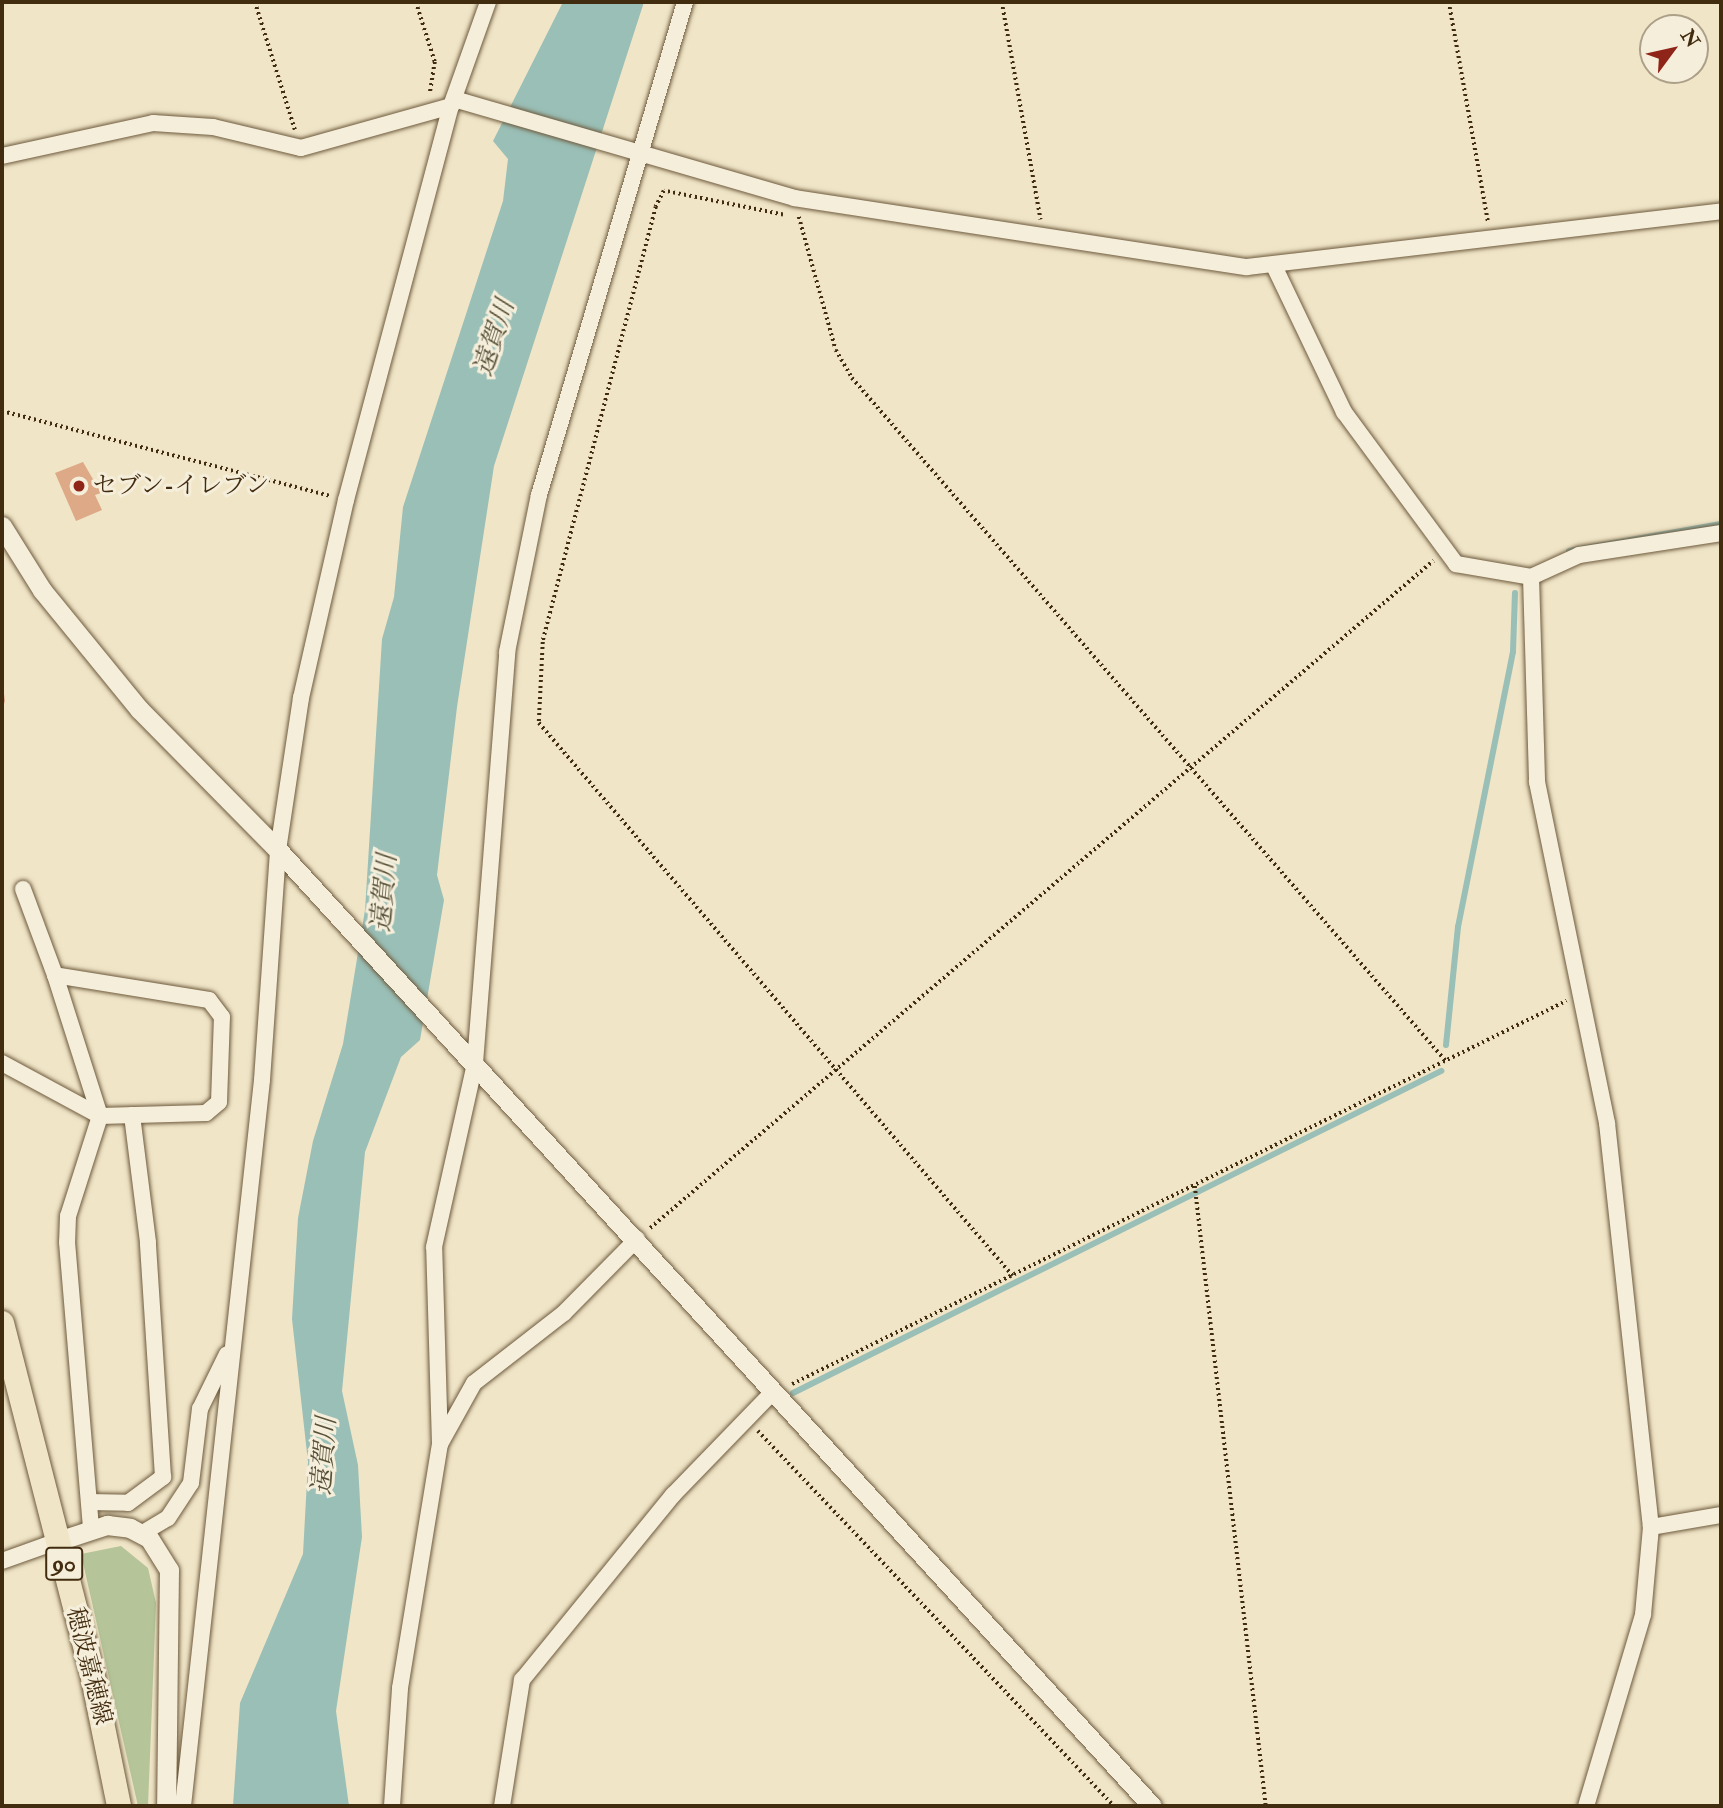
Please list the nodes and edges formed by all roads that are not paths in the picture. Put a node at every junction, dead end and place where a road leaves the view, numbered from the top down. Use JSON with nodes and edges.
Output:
{"nodes":[{"id":1,"x":488,"y":2,"type":"edge"},
{"id":2,"x":685,"y":2,"type":"edge"},
{"id":3,"x":456,"y":103,"type":"junction"},
{"id":4,"x":635,"y":154,"type":"junction"},
{"id":5,"x":2,"y":156,"type":"edge"},
{"id":6,"x":1721,"y":211,"type":"edge"},
{"id":7,"x":1275,"y":268,"type":"junction"},
{"id":8,"x":4,"y":533,"type":"edge"},
{"id":9,"x":1721,"y":533,"type":"edge"},
{"id":10,"x":1531,"y":577,"type":"junction"},
{"id":11,"x":278,"y":850,"type":"junction"},
{"id":12,"x":23,"y":889,"type":"dead end"},
{"id":13,"x":55,"y":975,"type":"junction"},
{"id":14,"x":2,"y":1063,"type":"edge"},
{"id":15,"x":475,"y":1063,"type":"junction"},
{"id":16,"x":132,"y":1115,"type":"junction"},
{"id":17,"x":100,"y":1116,"type":"junction"},
{"id":18,"x":637,"y":1239,"type":"junction"},
{"id":19,"x":2,"y":1324,"type":"edge"},
{"id":20,"x":233,"y":1343,"type":"junction"},
{"id":21,"x":771,"y":1394,"type":"junction"},
{"id":22,"x":439,"y":1444,"type":"junction"},
{"id":23,"x":89,"y":1502,"type":"junction"},
{"id":24,"x":1721,"y":1516,"type":"edge"},
{"id":25,"x":1651,"y":1527,"type":"junction"},
{"id":26,"x":91,"y":1530,"type":"junction"},
{"id":27,"x":141,"y":1534,"type":"junction"},
{"id":28,"x":58,"y":1541,"type":"junction"},
{"id":29,"x":2,"y":1561,"type":"edge"},
{"id":30,"x":117,"y":1806,"type":"edge"},
{"id":31,"x":166,"y":1806,"type":"edge"},
{"id":32,"x":183,"y":1806,"type":"edge"},
{"id":33,"x":392,"y":1806,"type":"edge"},
{"id":34,"x":502,"y":1806,"type":"edge"},
{"id":35,"x":1152,"y":1806,"type":"edge"},
{"id":36,"x":1586,"y":1806,"type":"edge"}],
"edges":[{"from":1,"to":3,"type":"street"},
{"from":2,"to":4,"type":"street"},
{"from":3,"to":4,"type":"street"},
{"from":3,"to":5,"type":"street"},
{"from":3,"to":11,"type":"street"},
{"from":4,"to":7,"type":"street"},
{"from":4,"to":15,"type":"street"},
{"from":6,"to":7,"type":"street"},
{"from":7,"to":10,"type":"street"},
{"from":8,"to":11,"type":"street"},
{"from":9,"to":10,"type":"street"},
{"from":10,"to":25,"type":"street"},
{"from":11,"to":15,"type":"street"},
{"from":11,"to":20,"type":"street"},
{"from":12,"to":13,"type":"street"},
{"from":13,"to":16,"type":"street"},
{"from":13,"to":17,"type":"street"},
{"from":14,"to":17,"type":"street"},
{"from":15,"to":18,"type":"street"},
{"from":15,"to":22,"type":"street"},
{"from":16,"to":17,"type":"street"},
{"from":16,"to":23,"type":"street"},
{"from":17,"to":23,"type":"street"},
{"from":18,"to":21,"type":"street"},
{"from":18,"to":22,"type":"street"},
{"from":19,"to":28,"type":"main road","name":"穂波嘉穂線","number":"90"},
{"from":20,"to":27,"type":"street"},
{"from":20,"to":32,"type":"street"},
{"from":21,"to":34,"type":"street"},
{"from":21,"to":35,"type":"street"},
{"from":22,"to":33,"type":"street"},
{"from":23,"to":26,"type":"street"},
{"from":24,"to":25,"type":"street"},
{"from":25,"to":36,"type":"street"},
{"from":26,"to":27,"type":"street"},
{"from":26,"to":28,"type":"street"},
{"from":27,"to":31,"type":"street"},
{"from":28,"to":29,"type":"street"},
{"from":28,"to":30,"type":"main road","name":"穂波嘉穂線","number":"90"}]}
